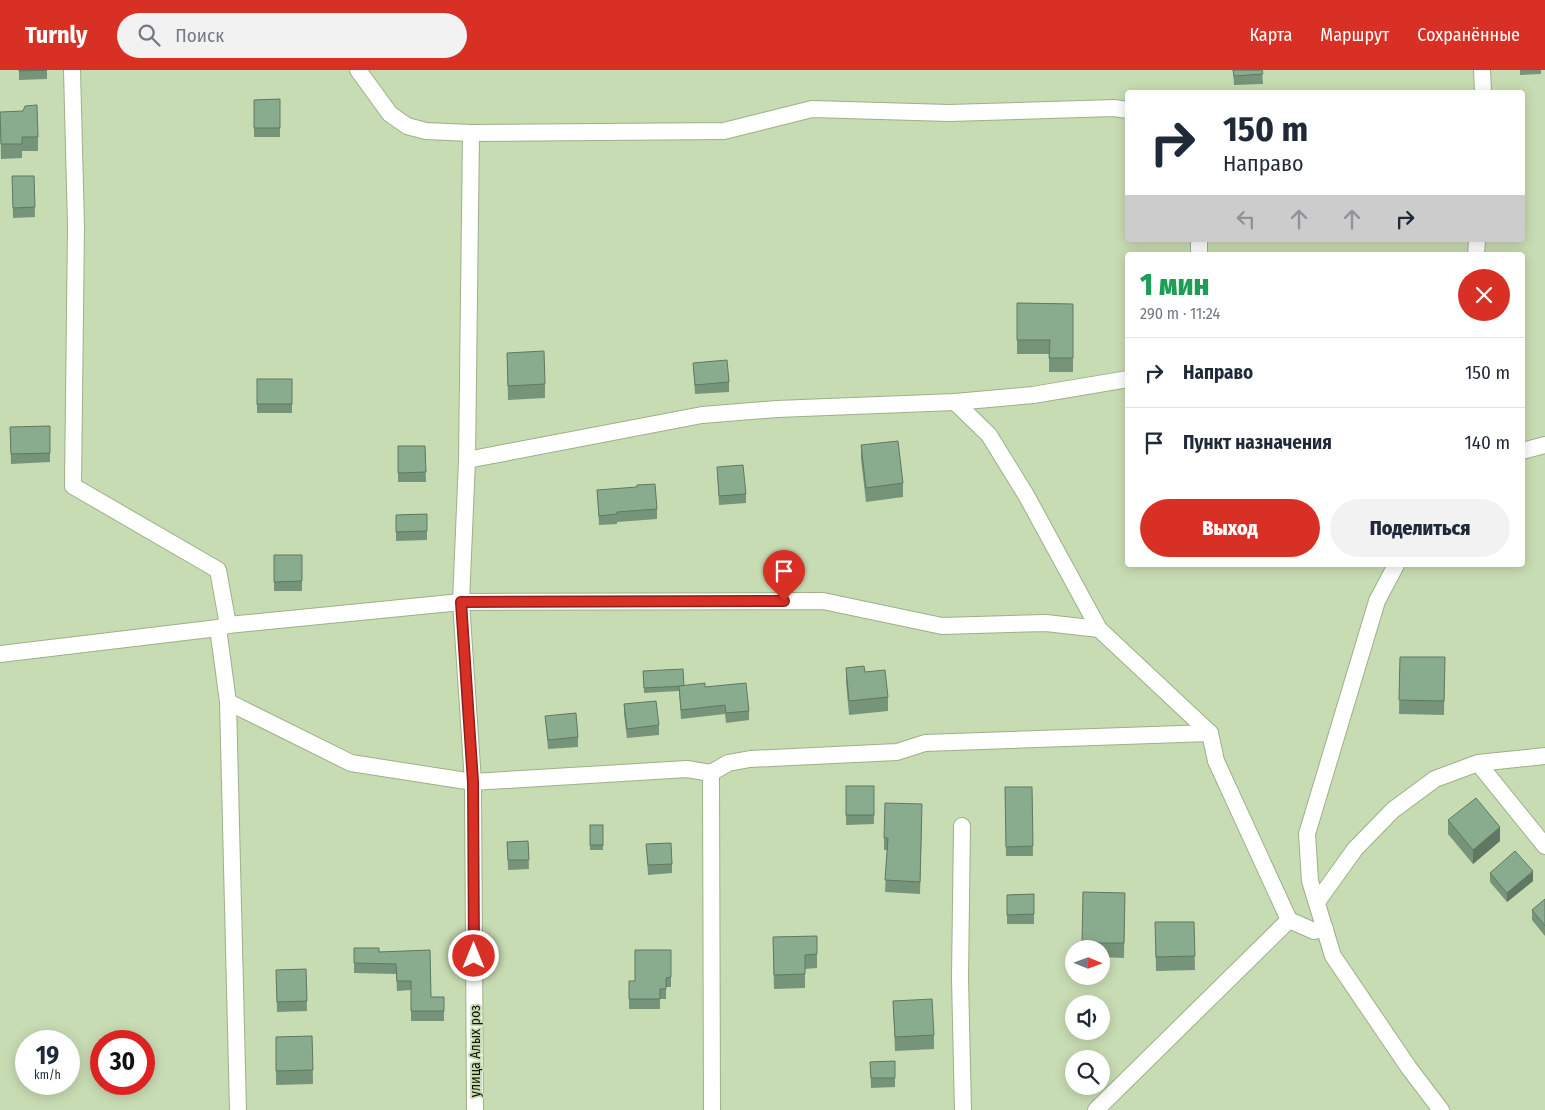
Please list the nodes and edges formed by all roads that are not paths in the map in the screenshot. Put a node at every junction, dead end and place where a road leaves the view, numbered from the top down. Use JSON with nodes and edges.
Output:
{"nodes":[{"id":1,"x":72,"y":70,"type":"edge"},
{"id":2,"x":358,"y":70,"type":"edge"},
{"id":3,"x":1482,"y":70,"type":"edge"},
{"id":4,"x":1483,"y":90,"type":"edge"},
{"id":5,"x":1125,"y":110,"type":"edge"},
{"id":6,"x":471,"y":133,"type":"junction"},
{"id":7,"x":1125,"y":380,"type":"edge"},
{"id":8,"x":955,"y":402,"type":"junction"},
{"id":9,"x":1545,"y":445,"type":"edge"},
{"id":10,"x":1525,"y":450,"type":"edge"},
{"id":11,"x":467,"y":460,"type":"junction"},
{"id":12,"x":1395,"y":567,"type":"edge"},
{"id":13,"x":461,"y":602,"type":"junction"},
{"id":14,"x":223,"y":627,"type":"junction"},
{"id":15,"x":1099,"y":629,"type":"junction"},
{"id":16,"x":0,"y":654,"type":"edge"},
{"id":17,"x":228,"y":702,"type":"junction"},
{"id":18,"x":1210,"y":733,"type":"junction"},
{"id":19,"x":1545,"y":756,"type":"edge"},
{"id":20,"x":1478,"y":763,"type":"junction"},
{"id":21,"x":711,"y":773,"type":"junction"},
{"id":22,"x":473,"y":782,"type":"junction"},
{"id":23,"x":962,"y":826,"type":"dead end"},
{"id":24,"x":1545,"y":846,"type":"edge"},
{"id":25,"x":1316,"y":902,"type":"junction"},
{"id":26,"x":1289,"y":920,"type":"junction"},
{"id":27,"x":1325,"y":929,"type":"junction"},
{"id":28,"x":238,"y":1110,"type":"edge"},
{"id":29,"x":476,"y":1110,"type":"edge"},
{"id":30,"x":712,"y":1110,"type":"edge"},
{"id":31,"x":963,"y":1110,"type":"edge"},
{"id":32,"x":1096,"y":1110,"type":"edge"},
{"id":33,"x":1441,"y":1110,"type":"edge"}],
"edges":[{"from":1,"to":14,"type":"street"},
{"from":2,"to":6,"type":"street"},
{"from":3,"to":4,"type":"street"},
{"from":5,"to":6,"type":"street"},
{"from":6,"to":11,"type":"street","name":"улица Алых роз"},
{"from":7,"to":8,"type":"street"},
{"from":8,"to":11,"type":"street"},
{"from":8,"to":15,"type":"street"},
{"from":9,"to":10,"type":"street"},
{"from":11,"to":13,"type":"street","name":"улица Алых роз"},
{"from":12,"to":25,"type":"street"},
{"from":13,"to":14,"type":"street"},
{"from":13,"to":15,"type":"street"},
{"from":13,"to":22,"type":"street","name":"улица Алых роз"},
{"from":14,"to":16,"type":"street"},
{"from":14,"to":17,"type":"street"},
{"from":15,"to":18,"type":"street"},
{"from":17,"to":22,"type":"street"},
{"from":17,"to":28,"type":"street"},
{"from":18,"to":21,"type":"street"},
{"from":18,"to":26,"type":"street"},
{"from":19,"to":20,"type":"street"},
{"from":20,"to":24,"type":"street"},
{"from":20,"to":25,"type":"street"},
{"from":21,"to":22,"type":"street"},
{"from":21,"to":30,"type":"street"},
{"from":22,"to":29,"type":"street","name":"улица Алых роз"},
{"from":23,"to":31,"type":"street"},
{"from":25,"to":27,"type":"street"},
{"from":26,"to":27,"type":"street"},
{"from":26,"to":32,"type":"street"},
{"from":27,"to":33,"type":"street"}]}
